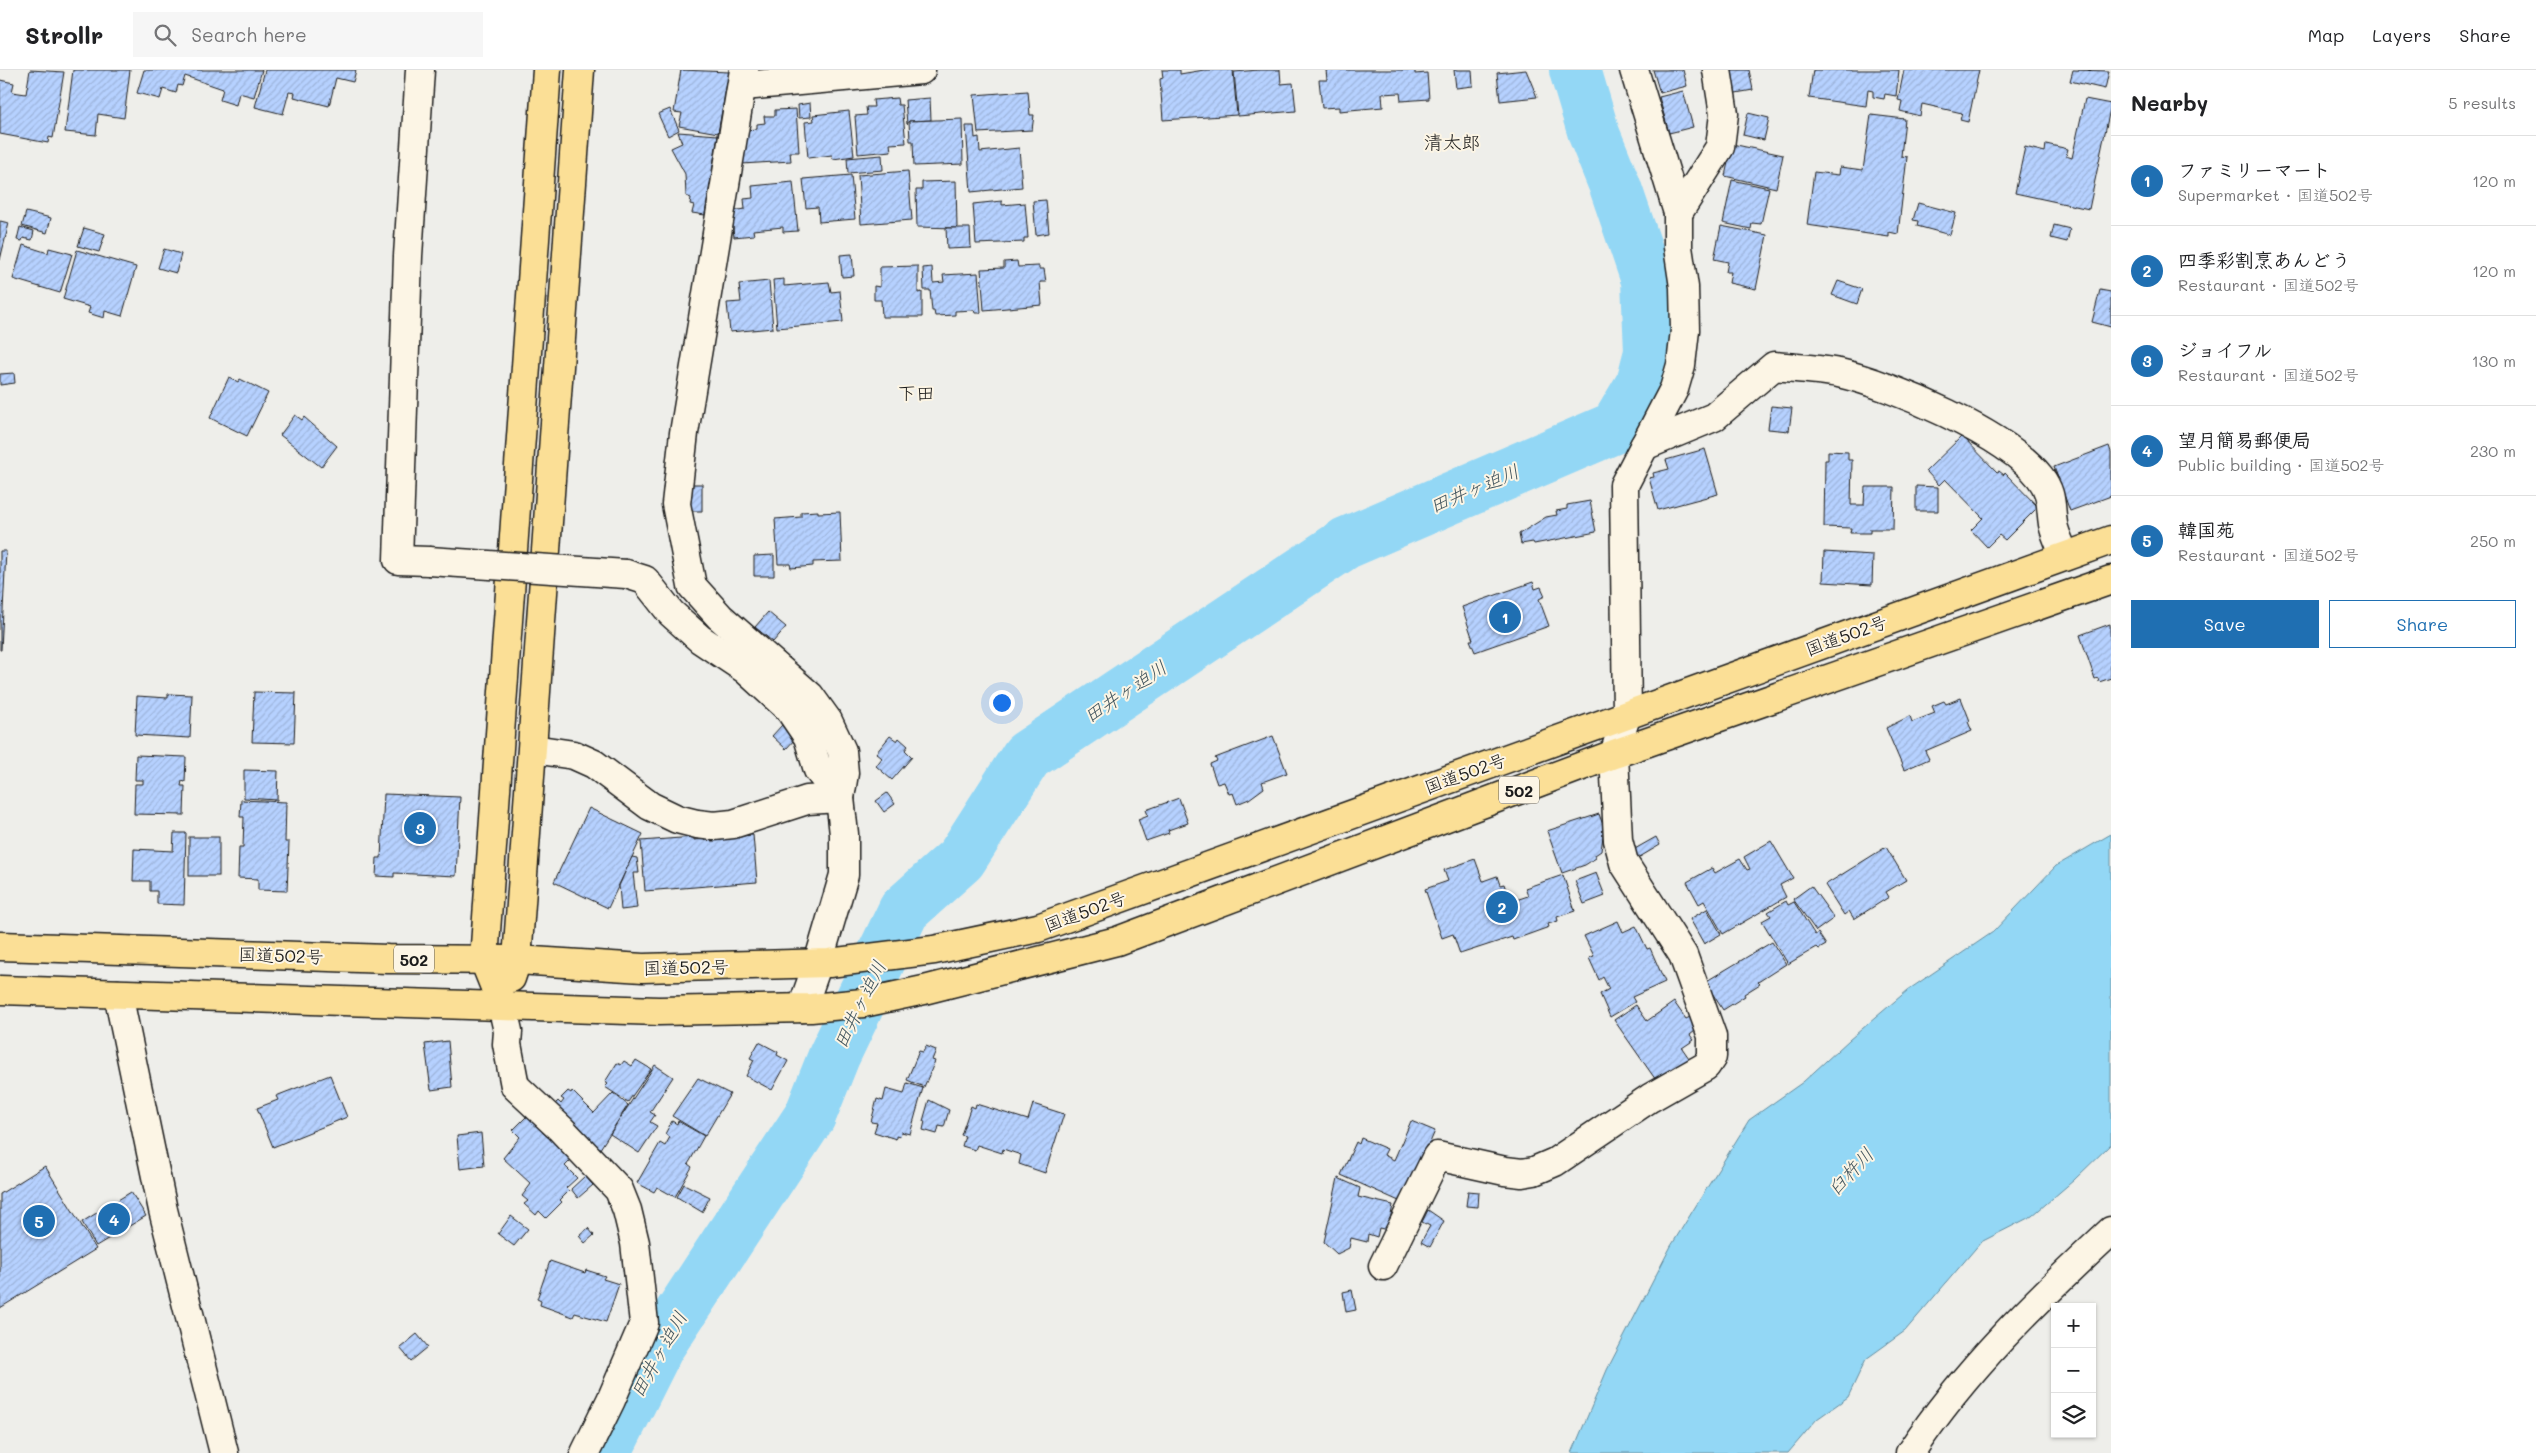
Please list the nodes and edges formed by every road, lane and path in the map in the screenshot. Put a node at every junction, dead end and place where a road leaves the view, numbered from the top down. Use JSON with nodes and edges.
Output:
{"nodes":[{"id":1,"x":420,"y":70,"type":"edge"},
{"id":2,"x":547,"y":70,"type":"edge"},
{"id":3,"x":580,"y":70,"type":"edge"},
{"id":4,"x":922,"y":70,"type":"edge"},
{"id":5,"x":1634,"y":70,"type":"edge"},
{"id":6,"x":1700,"y":70,"type":"edge"},
{"id":7,"x":1717,"y":70,"type":"edge"},
{"id":8,"x":743,"y":78,"type":"edge"},
{"id":9,"x":1705,"y":173,"type":"junction"},
{"id":10,"x":1678,"y":213,"type":"junction"},
{"id":11,"x":1644,"y":446,"type":"junction"},
{"id":12,"x":2111,"y":540,"type":"edge"},
{"id":13,"x":2065,"y":556,"type":"junction"},
{"id":14,"x":2111,"y":580,"type":"edge"},
{"id":15,"x":1627,"y":714,"type":"junction"},
{"id":16,"x":533,"y":749,"type":"junction"},
{"id":17,"x":1614,"y":754,"type":"junction"},
{"id":18,"x":840,"y":798,"type":"junction"},
{"id":19,"x":0,"y":946,"type":"edge"},
{"id":20,"x":484,"y":960,"type":"junction"},
{"id":21,"x":517,"y":960,"type":"junction"},
{"id":22,"x":824,"y":963,"type":"junction"},
{"id":23,"x":0,"y":990,"type":"edge"},
{"id":24,"x":118,"y":994,"type":"junction"},
{"id":25,"x":502,"y":1005,"type":"junction"},
{"id":26,"x":806,"y":1008,"type":"junction"},
{"id":27,"x":2111,"y":1231,"type":"edge"},
{"id":28,"x":1382,"y":1266,"type":"dead end"},
{"id":29,"x":224,"y":1453,"type":"edge"},
{"id":30,"x":585,"y":1453,"type":"edge"},
{"id":31,"x":1910,"y":1453,"type":"edge"}],
"edges":[{"from":1,"to":18,"type":"street","bridge":true},
{"from":2,"to":20,"type":"highway"},
{"from":3,"to":16,"type":"highway"},
{"from":4,"to":8,"type":"street"},
{"from":5,"to":10,"type":"street"},
{"from":6,"to":9,"type":"street"},
{"from":7,"to":9,"type":"street"},
{"from":8,"to":18,"type":"street"},
{"from":9,"to":10,"type":"street"},
{"from":10,"to":11,"type":"street"},
{"from":11,"to":13,"type":"street"},
{"from":11,"to":15,"type":"street"},
{"from":12,"to":13,"type":"highway","name":"国道502号","number":"502"},
{"from":13,"to":15,"type":"highway","name":"国道502号","number":"502"},
{"from":14,"to":17,"type":"highway","name":"国道502号","number":"502"},
{"from":15,"to":17,"type":"street"},
{"from":15,"to":22,"type":"highway","name":"国道502号","number":"502"},
{"from":16,"to":18,"type":"street"},
{"from":16,"to":21,"type":"highway"},
{"from":17,"to":26,"type":"highway","name":"国道502号","number":"502"},
{"from":17,"to":28,"type":"street"},
{"from":18,"to":22,"type":"street"},
{"from":19,"to":20,"type":"highway","name":"国道502号","number":"502"},
{"from":20,"to":21,"type":"highway","name":"国道502号","number":"502"},
{"from":20,"to":25,"type":"highway"},
{"from":21,"to":22,"type":"highway","name":"国道502号","number":"502"},
{"from":21,"to":25,"type":"highway"},
{"from":22,"to":26,"type":"street"},
{"from":23,"to":24,"type":"highway","name":"国道502号","number":"502"},
{"from":24,"to":25,"type":"highway","name":"国道502号","number":"502"},
{"from":24,"to":29,"type":"street"},
{"from":25,"to":26,"type":"highway","name":"国道502号","number":"502"},
{"from":25,"to":30,"type":"street"},
{"from":27,"to":31,"type":"street"}]}
